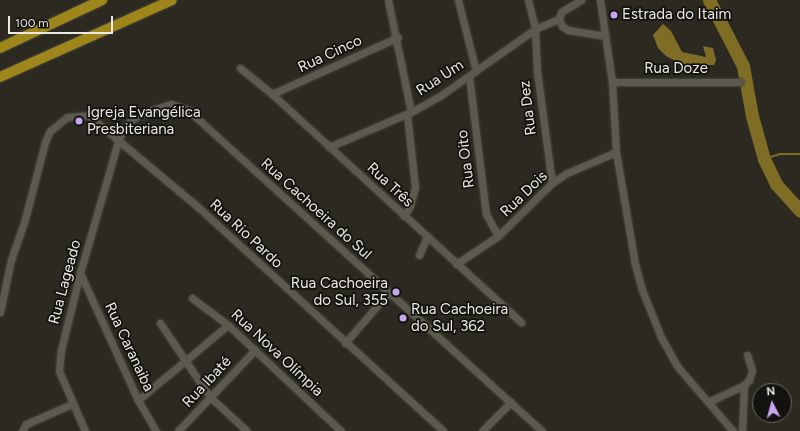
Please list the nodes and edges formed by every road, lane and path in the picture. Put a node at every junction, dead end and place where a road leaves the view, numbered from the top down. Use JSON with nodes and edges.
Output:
{"nodes":[{"id":1,"x":102,"y":0,"type":"edge"},
{"id":2,"x":172,"y":0,"type":"edge"},
{"id":3,"x":388,"y":0,"type":"edge"},
{"id":4,"x":458,"y":0,"type":"edge"},
{"id":5,"x":528,"y":0,"type":"edge"},
{"id":6,"x":581,"y":0,"type":"edge"},
{"id":7,"x":600,"y":0,"type":"edge"},
{"id":8,"x":559,"y":19,"type":"junction"},
{"id":9,"x":535,"y":29,"type":"junction"},
{"id":10,"x":606,"y":36,"type":"junction"},
{"id":11,"x":398,"y":37,"type":"junction"},
{"id":12,"x":0,"y":48,"type":"edge"},
{"id":13,"x":240,"y":68,"type":"dead end"},
{"id":14,"x":476,"y":71,"type":"junction"},
{"id":15,"x":469,"y":76,"type":"junction"},
{"id":16,"x":0,"y":77,"type":"edge"},
{"id":17,"x":612,"y":82,"type":"junction"},
{"id":18,"x":740,"y":82,"type":"dead end"},
{"id":19,"x":272,"y":94,"type":"junction"},
{"id":20,"x":409,"y":113,"type":"junction"},
{"id":21,"x":119,"y":138,"type":"junction"},
{"id":22,"x":329,"y":147,"type":"junction"},
{"id":23,"x":616,"y":152,"type":"junction"},
{"id":24,"x":552,"y":183,"type":"junction"},
{"id":25,"x":404,"y":216,"type":"junction"},
{"id":26,"x":498,"y":236,"type":"junction"},
{"id":27,"x":427,"y":237,"type":"junction"},
{"id":28,"x":419,"y":255,"type":"dead end"},
{"id":29,"x":456,"y":264,"type":"junction"},
{"id":30,"x":80,"y":272,"type":"junction"},
{"id":31,"x":389,"y":292,"type":"junction"},
{"id":32,"x":192,"y":298,"type":"dead end"},
{"id":33,"x":0,"y":312,"type":"edge"},
{"id":34,"x":521,"y":322,"type":"dead end"},
{"id":35,"x":160,"y":323,"type":"dead end"},
{"id":36,"x":228,"y":325,"type":"junction"},
{"id":37,"x":345,"y":343,"type":"junction"},
{"id":38,"x":255,"y":350,"type":"junction"},
{"id":39,"x":747,"y":355,"type":"dead end"},
{"id":40,"x":186,"y":360,"type":"junction"},
{"id":41,"x":744,"y":385,"type":"junction"},
{"id":42,"x":210,"y":397,"type":"junction"},
{"id":43,"x":138,"y":400,"type":"junction"},
{"id":44,"x":511,"y":402,"type":"junction"},
{"id":45,"x":708,"y":402,"type":"junction"},
{"id":46,"x":72,"y":404,"type":"junction"},
{"id":47,"x":22,"y":431,"type":"edge"},
{"id":48,"x":85,"y":431,"type":"edge"},
{"id":49,"x":156,"y":431,"type":"edge"},
{"id":50,"x":178,"y":431,"type":"edge"},
{"id":51,"x":247,"y":431,"type":"edge"},
{"id":52,"x":342,"y":431,"type":"edge"},
{"id":53,"x":442,"y":431,"type":"edge"},
{"id":54,"x":482,"y":431,"type":"edge"},
{"id":55,"x":542,"y":431,"type":"edge"},
{"id":56,"x":733,"y":431,"type":"edge"},
{"id":57,"x":742,"y":431,"type":"edge"}],
"edges":[{"from":1,"to":12,"type":"highway"},
{"from":2,"to":16,"type":"highway"},
{"from":3,"to":11,"type":"street"},
{"from":4,"to":14,"type":"street"},
{"from":5,"to":9,"type":"street","name":"Rua Dez"},
{"from":6,"to":8,"type":"street","name":"Rua Um"},
{"from":7,"to":10,"type":"street"},
{"from":8,"to":9,"type":"street","name":"Rua Um"},
{"from":8,"to":10,"type":"street"},
{"from":9,"to":14,"type":"street","name":"Rua Um"},
{"from":9,"to":24,"type":"street","name":"Rua Dez"},
{"from":10,"to":17,"type":"street"},
{"from":11,"to":19,"type":"street","name":"Rua Cinco"},
{"from":11,"to":20,"type":"street"},
{"from":13,"to":19,"type":"street","name":"Rua Três"},
{"from":14,"to":15,"type":"street","name":"Rua Um"},
{"from":15,"to":20,"type":"street","name":"Rua Um"},
{"from":15,"to":26,"type":"street","name":"Rua Oito"},
{"from":17,"to":18,"type":"street","name":"Rua Doze"},
{"from":17,"to":23,"type":"street"},
{"from":19,"to":22,"type":"street","name":"Rua Três"},
{"from":20,"to":22,"type":"street","name":"Rua Um"},
{"from":20,"to":25,"type":"street"},
{"from":21,"to":30,"type":"street","name":"Rua Lageado"},
{"from":21,"to":31,"type":"street","name":"Rua Cachoeira do Sul"},
{"from":21,"to":33,"type":"street","name":"Rua Rio Pardo"},
{"from":21,"to":37,"type":"street","name":"Rua Rio Pardo"},
{"from":22,"to":25,"type":"street","name":"Rua Três"},
{"from":23,"to":24,"type":"street","name":"Rua Dois"},
{"from":23,"to":45,"type":"street"},
{"from":24,"to":26,"type":"street","name":"Rua Dois"},
{"from":25,"to":27,"type":"street","name":"Rua Três"},
{"from":26,"to":29,"type":"street","name":"Rua Dois"},
{"from":27,"to":28,"type":"street"},
{"from":27,"to":29,"type":"street","name":"Rua Três"},
{"from":29,"to":34,"type":"street","name":"Rua Três"},
{"from":30,"to":43,"type":"street","name":"Rua Caranaiba"},
{"from":30,"to":46,"type":"street","name":"Rua Lageado"},
{"from":31,"to":37,"type":"street"},
{"from":31,"to":44,"type":"street","name":"Rua Cachoeira do Sul"},
{"from":32,"to":36,"type":"street","name":"Rua Nova Olímpia"},
{"from":35,"to":40,"type":"street"},
{"from":36,"to":38,"type":"street","name":"Rua Nova Olímpia"},
{"from":36,"to":40,"type":"street"},
{"from":37,"to":53,"type":"street","name":"Rua Rio Pardo"},
{"from":38,"to":42,"type":"street","name":"Rua Ibaté"},
{"from":38,"to":52,"type":"street","name":"Rua Nova Olímpia"},
{"from":39,"to":41,"type":"street"},
{"from":40,"to":42,"type":"street"},
{"from":40,"to":43,"type":"street"},
{"from":41,"to":45,"type":"street"},
{"from":41,"to":57,"type":"street"},
{"from":42,"to":50,"type":"street","name":"Rua Ibaté"},
{"from":42,"to":51,"type":"street"},
{"from":43,"to":49,"type":"street","name":"Rua Caranaiba"},
{"from":44,"to":54,"type":"street"},
{"from":44,"to":55,"type":"street","name":"Rua Cachoeira do Sul"},
{"from":45,"to":56,"type":"street"},
{"from":46,"to":47,"type":"street"},
{"from":46,"to":48,"type":"street","name":"Rua Lageado"}]}
